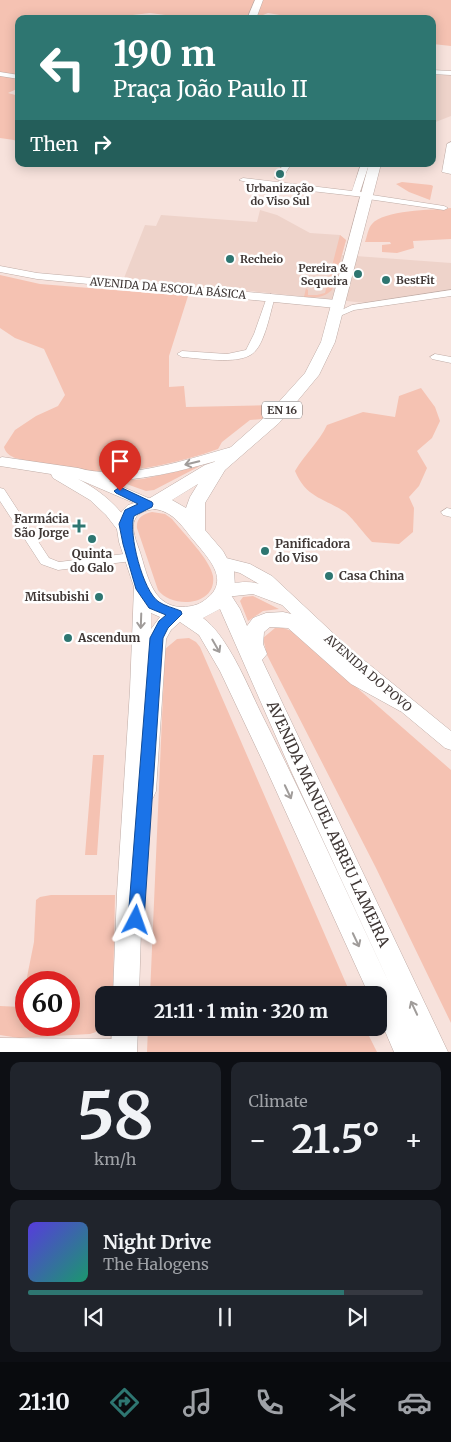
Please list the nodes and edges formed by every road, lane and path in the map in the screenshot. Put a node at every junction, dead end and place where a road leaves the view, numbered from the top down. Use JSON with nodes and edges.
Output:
{"nodes":[{"id":1,"x":259,"y":0,"type":"edge"},
{"id":2,"x":253,"y":15,"type":"edge"},
{"id":3,"x":436,"y":72,"type":"edge"},
{"id":4,"x":451,"y":73,"type":"edge"},
{"id":5,"x":0,"y":74,"type":"edge"},
{"id":6,"x":15,"y":76,"type":"edge"},
{"id":7,"x":451,"y":144,"type":"edge"},
{"id":8,"x":285,"y":167,"type":"edge"},
{"id":9,"x":364,"y":167,"type":"edge"},
{"id":10,"x":374,"y":167,"type":"edge"},
{"id":11,"x":282,"y":172,"type":"tunnel mouth"},
{"id":12,"x":451,"y":172,"type":"edge"},
{"id":13,"x":243,"y":180,"type":"dead end"},
{"id":14,"x":355,"y":194,"type":"junction"},
{"id":15,"x":368,"y":196,"type":"junction"},
{"id":16,"x":444,"y":208,"type":"dead end"},
{"id":17,"x":0,"y":269,"type":"edge"},
{"id":18,"x":451,"y":293,"type":"edge"},
{"id":19,"x":271,"y":297,"type":"junction"},
{"id":20,"x":336,"y":305,"type":"junction"},
{"id":21,"x":355,"y":307,"type":"junction"},
{"id":22,"x":182,"y":354,"type":"dead end"},
{"id":23,"x":435,"y":357,"type":"dead end"},
{"id":24,"x":451,"y":360,"type":"edge"},
{"id":25,"x":239,"y":450,"type":"junction"},
{"id":26,"x":1,"y":461,"type":"edge"},
{"id":27,"x":220,"y":466,"type":"junction"},
{"id":28,"x":88,"y":477,"type":"junction"},
{"id":29,"x":0,"y":492,"type":"edge"},
{"id":30,"x":152,"y":504,"type":"junction"},
{"id":31,"x":125,"y":529,"type":"junction"},
{"id":32,"x":196,"y":530,"type":"junction"},
{"id":33,"x":132,"y":557,"type":"junction"},
{"id":34,"x":222,"y":563,"type":"junction"},
{"id":35,"x":142,"y":589,"type":"junction"},
{"id":36,"x":223,"y":593,"type":"junction"},
{"id":37,"x":287,"y":602,"type":"junction"},
{"id":38,"x":179,"y":614,"type":"junction"},
{"id":39,"x":400,"y":702,"type":"junction"},
{"id":40,"x":451,"y":742,"type":"edge"},
{"id":41,"x":290,"y":746,"type":"junction"},
{"id":42,"x":127,"y":986,"type":"edge"},
{"id":43,"x":128,"y":986,"type":"edge"},
{"id":44,"x":124,"y":1042,"type":"edge"},
{"id":45,"x":0,"y":1046,"type":"edge"},
{"id":46,"x":408,"y":1052,"type":"edge"},
{"id":47,"x":435,"y":1052,"type":"edge"}],
"edges":[{"from":1,"to":2,"type":"main road"},
{"from":3,"to":4,"type":"street"},
{"from":5,"to":6,"type":"street"},
{"from":7,"to":12,"type":"street"},
{"from":8,"to":11,"type":"street"},
{"from":9,"to":14,"type":"street"},
{"from":10,"to":15,"type":"main road","number":"EN 16"},
{"from":13,"to":14,"type":"street"},
{"from":14,"to":15,"type":"street"},
{"from":15,"to":16,"type":"street"},
{"from":15,"to":20,"type":"main road","number":"EN 16"},
{"from":17,"to":19,"type":"street","name":"AVENIDA DA ESCOLA BÁSICA"},
{"from":18,"to":21,"type":"street"},
{"from":19,"to":20,"type":"street","name":"AVENIDA DA ESCOLA BÁSICA"},
{"from":19,"to":22,"type":"street"},
{"from":20,"to":21,"type":"street"},
{"from":20,"to":21,"type":"street"},
{"from":20,"to":25,"type":"main road","number":"EN 16"},
{"from":23,"to":24,"type":"street"},
{"from":25,"to":27,"type":"main road","number":"EN 16"},
{"from":25,"to":28,"type":"street","one_way":true},
{"from":26,"to":28,"type":"street"},
{"from":26,"to":31,"type":"street"},
{"from":27,"to":30,"type":"main road","number":"EN 16"},
{"from":27,"to":32,"type":"main road","number":"EN 16"},
{"from":28,"to":30,"type":"street"},
{"from":29,"to":33,"type":"street"},
{"from":30,"to":31,"type":"main road","number":"EN 16"},
{"from":30,"to":32,"type":"main road"},
{"from":31,"to":33,"type":"main road"},
{"from":32,"to":34,"type":"main road"},
{"from":33,"to":35,"type":"main road"},
{"from":34,"to":36,"type":"main road"},
{"from":34,"to":37,"type":"street","name":"AVENIDA DO POVO"},
{"from":35,"to":38,"type":"main road"},
{"from":35,"to":42,"type":"main road","one_way":true},
{"from":36,"to":37,"type":"street","name":"AVENIDA DO POVO"},
{"from":36,"to":38,"type":"main road"},
{"from":36,"to":41,"type":"main road","name":"AVENIDA MANUEL ABREU LAMEIRA"},
{"from":37,"to":39,"type":"street","name":"AVENIDA DO POVO"},
{"from":38,"to":43,"type":"main road"},
{"from":38,"to":46,"type":"main road","name":"AVENIDA MANUEL ABREU LAMEIRA","one_way":true},
{"from":39,"to":40,"type":"street","name":"AVENIDA DO POVO"},
{"from":39,"to":41,"type":"main road"},
{"from":47,"to":41,"type":"main road","name":"AVENIDA MANUEL ABREU LAMEIRA","one_way":true},
{"from":44,"to":45,"type":"street"}]}
